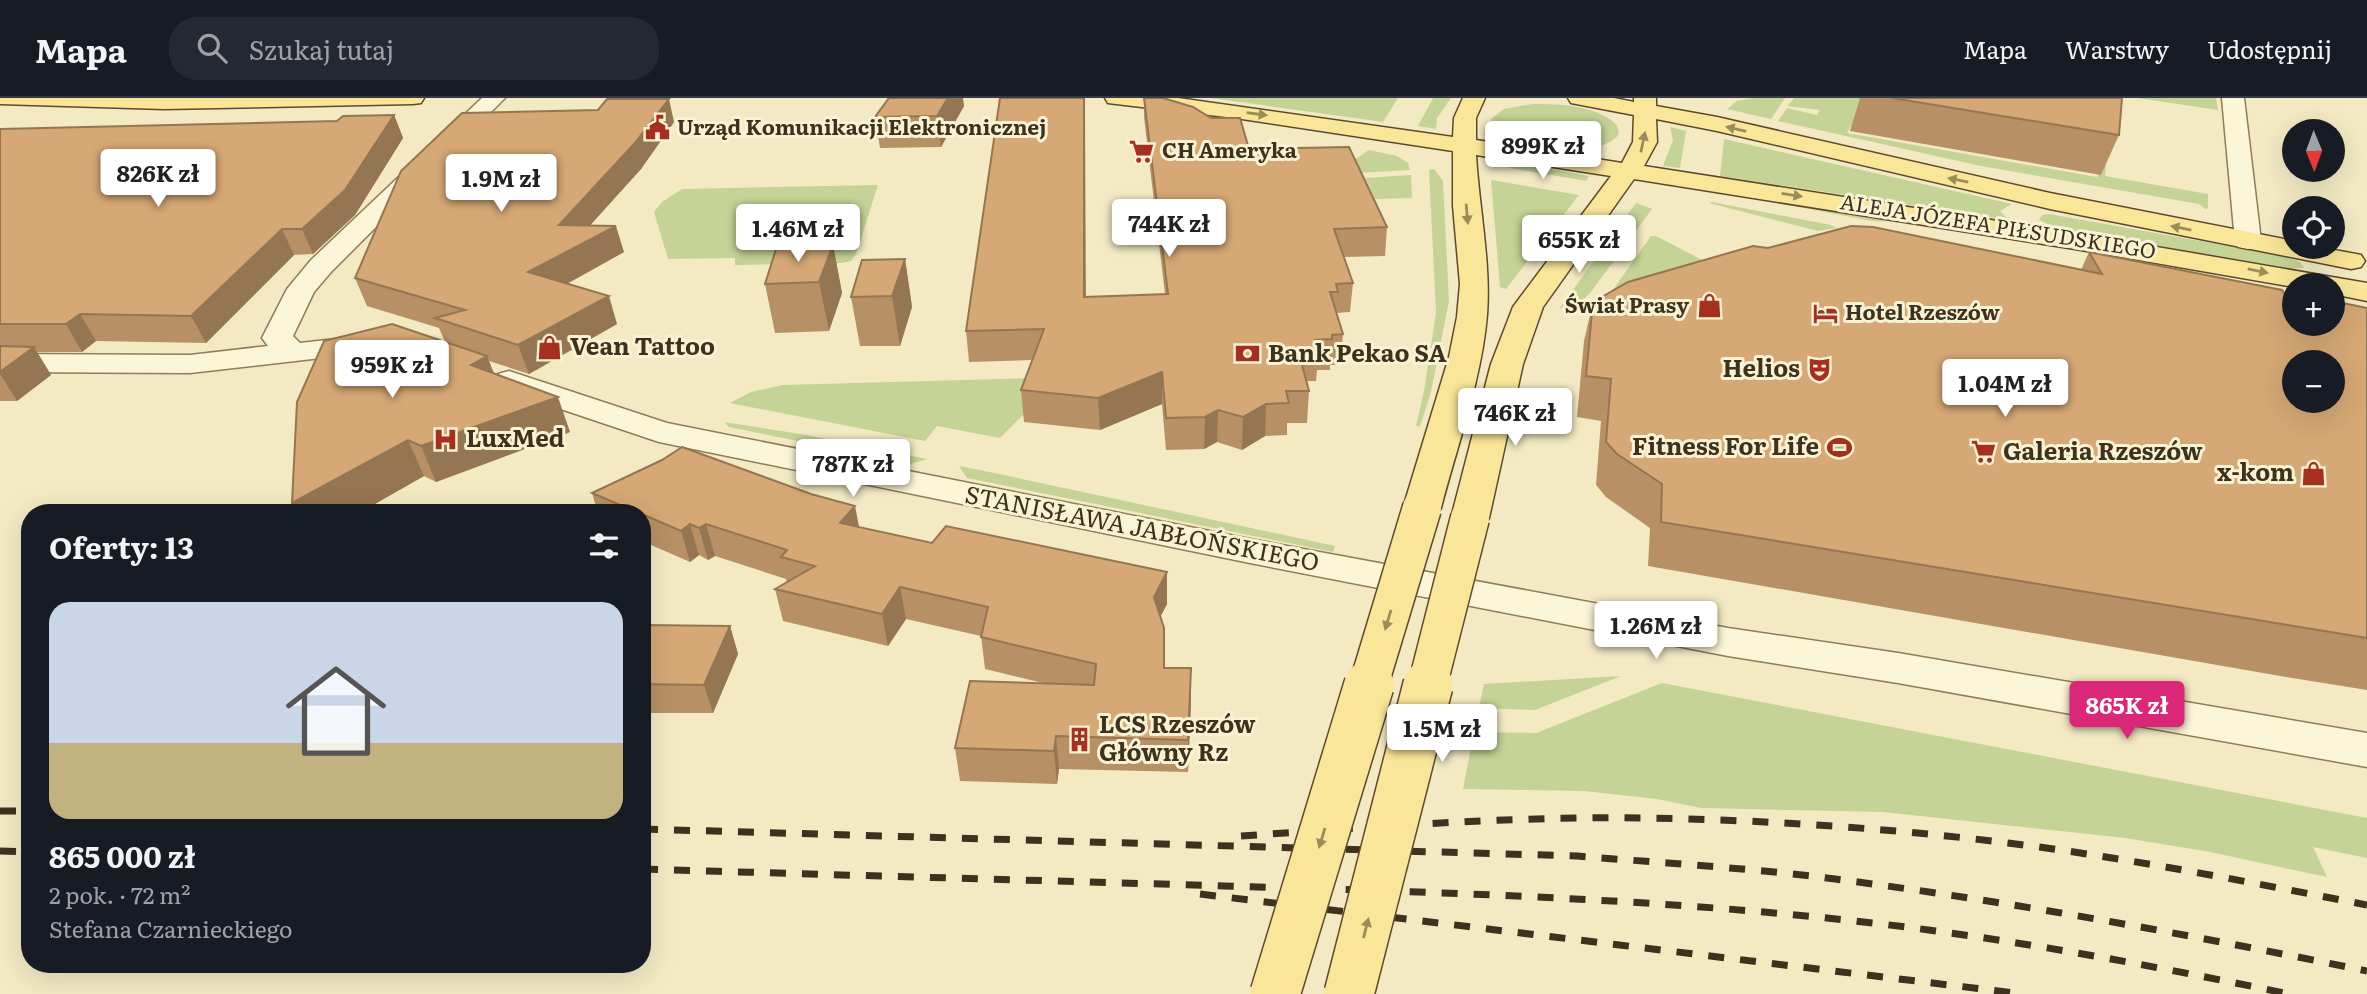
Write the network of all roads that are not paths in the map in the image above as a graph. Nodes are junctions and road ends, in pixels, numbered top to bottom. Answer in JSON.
{"nodes":[{"id":1,"x":413,"y":98,"type":"edge"},
{"id":2,"x":494,"y":98,"type":"edge"},
{"id":3,"x":1116,"y":98,"type":"edge"},
{"id":4,"x":1474,"y":98,"type":"edge"},
{"id":5,"x":1579,"y":98,"type":"edge"},
{"id":6,"x":2233,"y":98,"type":"edge"},
{"id":7,"x":52,"y":100,"type":"joint"},
{"id":8,"x":0,"y":101,"type":"edge"},
{"id":9,"x":1645,"y":104,"type":"edge"},
{"id":10,"x":1465,"y":145,"type":"junction"},
{"id":11,"x":1628,"y":171,"type":"junction"},
{"id":12,"x":2050,"y":201,"type":"junction"},
{"id":13,"x":2037,"y":232,"type":"junction"},
{"id":14,"x":2248,"y":241,"type":"junction"},
{"id":15,"x":2367,"y":265,"type":"edge"},
{"id":16,"x":2306,"y":266,"type":"junction"},
{"id":17,"x":2367,"y":292,"type":"edge"},
{"id":18,"x":407,"y":345,"type":"edge"},
{"id":19,"x":292,"y":352,"type":"junction"},
{"id":20,"x":0,"y":363,"type":"edge"},
{"id":21,"x":483,"y":372,"type":"edge"},
{"id":22,"x":2367,"y":750,"type":"edge"},
{"id":23,"x":1275,"y":994,"type":"edge"},
{"id":24,"x":1349,"y":994,"type":"edge"}],
"edges":[{"from":1,"to":7,"type":"main road"},
{"from":2,"to":19,"type":"street"},
{"from":3,"to":10,"type":"main road","one_way":true},
{"from":4,"to":10,"type":"main road"},
{"from":5,"to":9,"type":"main road","name":"ALEJA JÓZEFA PIŁSUDSKIEGO"},
{"from":6,"to":14,"type":"street"},
{"from":7,"to":8,"type":"street"},
{"from":11,"to":9,"type":"main road","one_way":true},
{"from":12,"to":9,"type":"main road","name":"ALEJA JÓZEFA PIŁSUDSKIEGO","one_way":true},
{"from":10,"to":11,"type":"main road","name":"ALEJA JÓZEFA PIŁSUDSKIEGO"},
{"from":10,"to":23,"type":"main road","one_way":true,"bridge":true},
{"from":11,"to":13,"type":"main road","name":"ALEJA JÓZEFA PIŁSUDSKIEGO","one_way":true},
{"from":24,"to":11,"type":"main road","one_way":true,"bridge":true},
{"from":12,"to":13,"type":"main road"},
{"from":14,"to":12,"type":"main road","name":"ALEJA JÓZEFA PIŁSUDSKIEGO","one_way":true},
{"from":13,"to":16,"type":"main road","name":"ALEJA JÓZEFA PIŁSUDSKIEGO","one_way":true},
{"from":14,"to":16,"type":"main road","name":"ALEJA JÓZEFA PIŁSUDSKIEGO"},
{"from":15,"to":16,"type":"main road","name":"ALEJA JÓZEFA PIŁSUDSKIEGO"},
{"from":16,"to":17,"type":"main road","name":"ALEJA JÓZEFA PIŁSUDSKIEGO"},
{"from":18,"to":19,"type":"street"},
{"from":19,"to":20,"type":"street"},
{"from":21,"to":22,"type":"street","name":"STANISŁAWA JABŁOŃSKIEGO"}]}
